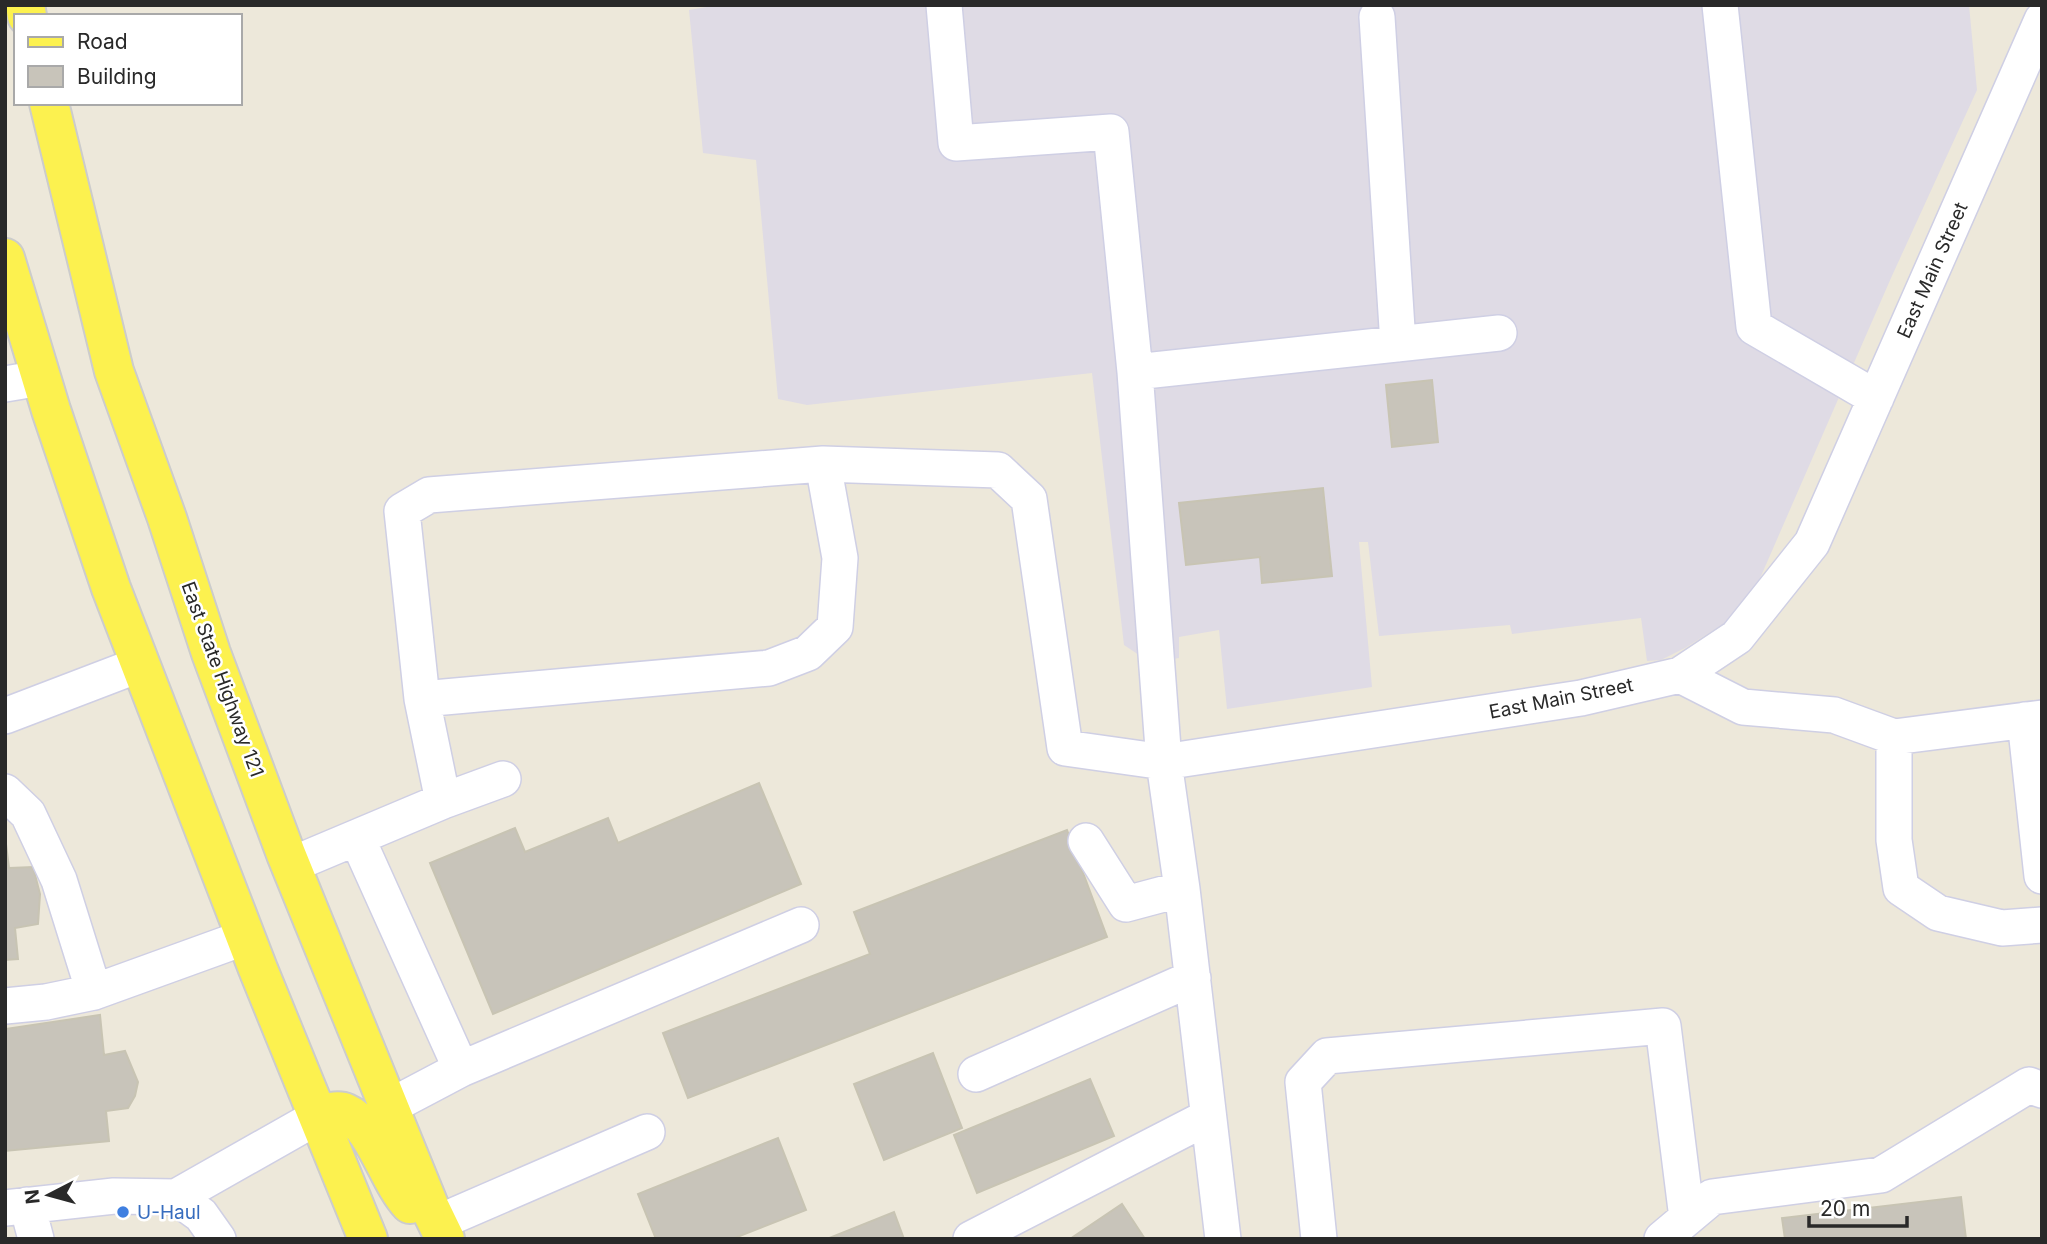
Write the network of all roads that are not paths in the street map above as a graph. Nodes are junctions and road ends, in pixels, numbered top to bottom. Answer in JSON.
{"nodes":[{"id":1,"x":944,"y":5,"type":"edge"},
{"id":2,"x":1720,"y":5,"type":"edge"},
{"id":3,"x":1377,"y":17,"type":"dead end"},
{"id":4,"x":2042,"y":20,"type":"edge"},
{"id":5,"x":49,"y":105,"type":"edge"},
{"id":6,"x":5,"y":258,"type":"edge"},
{"id":7,"x":1499,"y":333,"type":"dead end"},
{"id":8,"x":1398,"y":344,"type":"junction"},
{"id":9,"x":1135,"y":372,"type":"junction"},
{"id":10,"x":23,"y":381,"type":"edge"},
{"id":11,"x":1876,"y":398,"type":"junction"},
{"id":12,"x":823,"y":464,"type":"junction"},
{"id":13,"x":141,"y":664,"type":"junction"},
{"id":14,"x":1680,"y":675,"type":"junction"},
{"id":15,"x":422,"y":699,"type":"junction"},
{"id":16,"x":5,"y":716,"type":"edge"},
{"id":17,"x":2033,"y":719,"type":"edge"},
{"id":18,"x":1894,"y":737,"type":"junction"},
{"id":19,"x":1164,"y":762,"type":"junction"},
{"id":20,"x":503,"y":779,"type":"dead end"},
{"id":21,"x":5,"y":792,"type":"edge"},
{"id":22,"x":443,"y":801,"type":"junction"},
{"id":23,"x":357,"y":838,"type":"junction"},
{"id":24,"x":1086,"y":841,"type":"dead end"},
{"id":25,"x":291,"y":865,"type":"junction"},
{"id":26,"x":2042,"y":876,"type":"edge"},
{"id":27,"x":1182,"y":889,"type":"junction"},
{"id":28,"x":801,"y":925,"type":"dead end"},
{"id":29,"x":2042,"y":925,"type":"edge"},
{"id":30,"x":246,"y":937,"type":"junction"},
{"id":31,"x":1193,"y":978,"type":"junction"},
{"id":32,"x":94,"y":992,"type":"junction"},
{"id":33,"x":5,"y":1006,"type":"edge"},
{"id":34,"x":461,"y":1069,"type":"junction"},
{"id":35,"x":976,"y":1074,"type":"dead end"},
{"id":36,"x":2042,"y":1090,"type":"edge"},
{"id":37,"x":389,"y":1107,"type":"junction"},
{"id":38,"x":319,"y":1116,"type":"junction"},
{"id":39,"x":1208,"y":1117,"type":"junction"},
{"id":40,"x":647,"y":1132,"type":"dead end"},
{"id":41,"x":176,"y":1197,"type":"junction"},
{"id":42,"x":16,"y":1206,"type":"edge"},
{"id":43,"x":1674,"y":1228,"type":"edge"},
{"id":44,"x":441,"y":1231,"type":"edge"},
{"id":45,"x":36,"y":1239,"type":"edge"},
{"id":46,"x":218,"y":1239,"type":"edge"},
{"id":47,"x":368,"y":1239,"type":"edge"},
{"id":48,"x":971,"y":1239,"type":"edge"},
{"id":49,"x":1223,"y":1239,"type":"edge"},
{"id":50,"x":1319,"y":1239,"type":"edge"}],
"edges":[{"from":1,"to":9,"type":"street"},
{"from":2,"to":11,"type":"street"},
{"from":3,"to":8,"type":"street"},
{"from":4,"to":11,"type":"street","name":"East Main Street"},
{"from":5,"to":25,"type":"main road","name":"East State Highway 121"},
{"from":6,"to":10,"type":"main road"},
{"from":7,"to":8,"type":"street"},
{"from":8,"to":9,"type":"street"},
{"from":9,"to":19,"type":"street"},
{"from":10,"to":13,"type":"main road"},
{"from":11,"to":14,"type":"street","name":"East Main Street"},
{"from":12,"to":15,"type":"street"},
{"from":12,"to":15,"type":"street"},
{"from":12,"to":19,"type":"street","name":"East Main Street"},
{"from":13,"to":16,"type":"street"},
{"from":13,"to":30,"type":"main road"},
{"from":14,"to":18,"type":"street"},
{"from":14,"to":19,"type":"street","name":"East Main Street"},
{"from":15,"to":22,"type":"street"},
{"from":17,"to":18,"type":"street"},
{"from":17,"to":26,"type":"street"},
{"from":18,"to":29,"type":"street"},
{"from":19,"to":27,"type":"street"},
{"from":20,"to":22,"type":"street"},
{"from":21,"to":32,"type":"street"},
{"from":22,"to":23,"type":"street"},
{"from":23,"to":25,"type":"street"},
{"from":23,"to":34,"type":"street"},
{"from":24,"to":27,"type":"street"},
{"from":25,"to":37,"type":"main road","name":"East State Highway 121"},
{"from":27,"to":31,"type":"street"},
{"from":28,"to":34,"type":"street"},
{"from":30,"to":32,"type":"street"},
{"from":30,"to":38,"type":"main road"},
{"from":31,"to":35,"type":"street"},
{"from":31,"to":39,"type":"street"},
{"from":32,"to":33,"type":"street"},
{"from":34,"to":37,"type":"street"},
{"from":36,"to":43,"type":"street"},
{"from":37,"to":44,"type":"main road","name":"East State Highway 121"},
{"from":38,"to":41,"type":"street"},
{"from":38,"to":44,"type":"main road"},
{"from":38,"to":47,"type":"main road"},
{"from":39,"to":48,"type":"street"},
{"from":39,"to":49,"type":"street"},
{"from":40,"to":44,"type":"street"},
{"from":41,"to":42,"type":"street"},
{"from":41,"to":46,"type":"street"},
{"from":42,"to":45,"type":"street"},
{"from":43,"to":50,"type":"street"}]}
